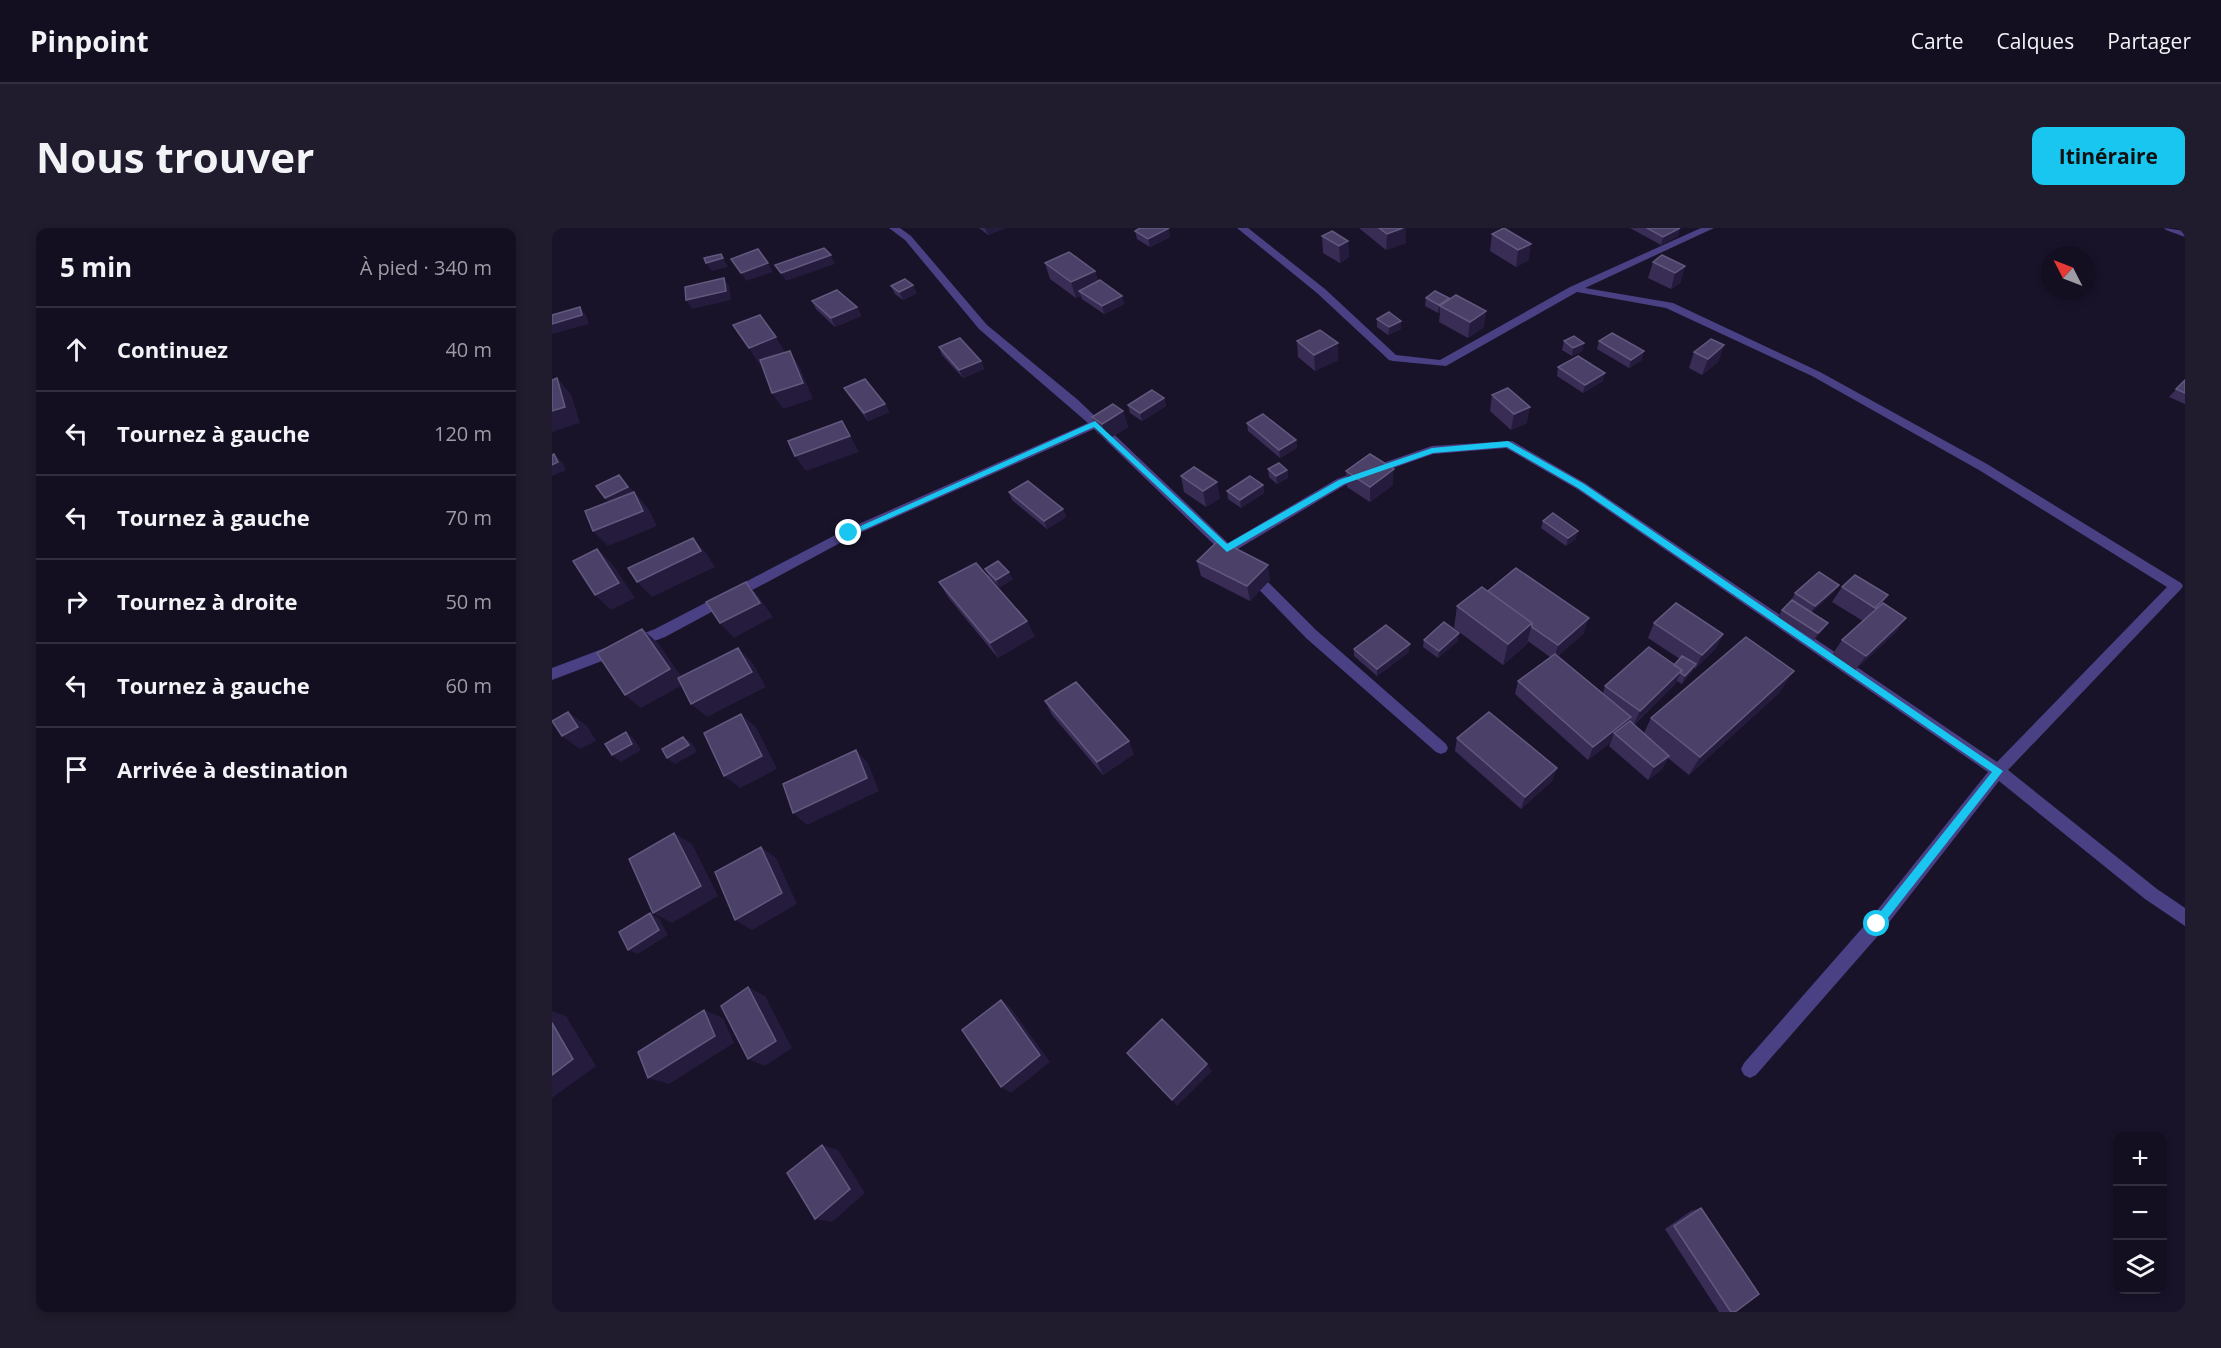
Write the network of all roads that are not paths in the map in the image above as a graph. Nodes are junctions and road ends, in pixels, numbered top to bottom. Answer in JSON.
{"nodes":[{"id":1,"x":894,"y":228,"type":"edge"},
{"id":2,"x":1242,"y":228,"type":"edge"},
{"id":3,"x":1709,"y":228,"type":"edge"},
{"id":4,"x":2169,"y":228,"type":"edge"},
{"id":5,"x":2185,"y":234,"type":"edge"},
{"id":6,"x":1574,"y":289,"type":"junction"},
{"id":7,"x":1095,"y":424,"type":"junction"},
{"id":8,"x":1227,"y":549,"type":"junction"},
{"id":9,"x":2182,"y":585,"type":"edge"},
{"id":10,"x":552,"y":674,"type":"edge"},
{"id":11,"x":1441,"y":748,"type":"dead end"},
{"id":12,"x":1998,"y":771,"type":"junction"},
{"id":13,"x":2185,"y":918,"type":"edge"},
{"id":14,"x":1750,"y":1069,"type":"dead end"}],
"edges":[{"from":1,"to":7,"type":"street"},
{"from":2,"to":6,"type":"street"},
{"from":3,"to":6,"type":"street"},
{"from":4,"to":5,"type":"street"},
{"from":6,"to":9,"type":"street"},
{"from":7,"to":8,"type":"street"},
{"from":7,"to":10,"type":"street"},
{"from":8,"to":11,"type":"street"},
{"from":8,"to":12,"type":"street"},
{"from":9,"to":12,"type":"street"},
{"from":12,"to":13,"type":"street"},
{"from":12,"to":14,"type":"street"}]}
